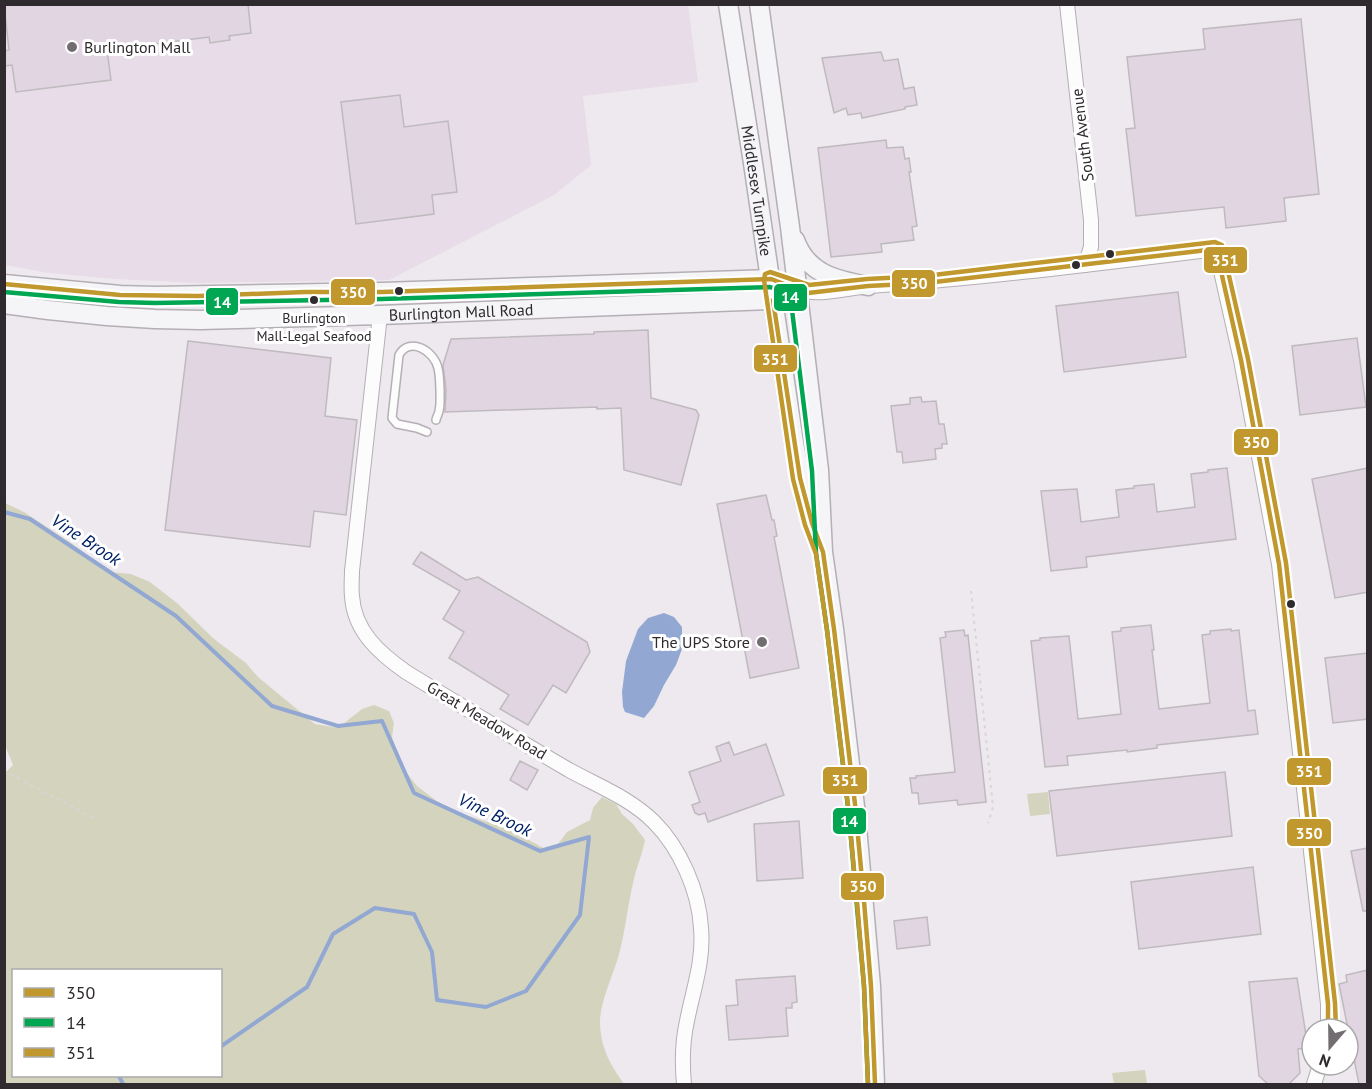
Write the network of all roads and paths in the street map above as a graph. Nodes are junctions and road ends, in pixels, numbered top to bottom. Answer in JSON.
{"nodes":[{"id":1,"x":728,"y":4,"type":"edge"},
{"id":2,"x":759,"y":4,"type":"edge"},
{"id":3,"x":1067,"y":4,"type":"edge"},
{"id":4,"x":790,"y":227,"type":"junction"},
{"id":5,"x":1085,"y":265,"type":"junction"},
{"id":6,"x":771,"y":279,"type":"junction"},
{"id":7,"x":4,"y":284,"type":"edge"},
{"id":8,"x":868,"y":286,"type":"junction"},
{"id":9,"x":797,"y":289,"type":"junction"},
{"id":10,"x":382,"y":292,"type":"junction"},
{"id":11,"x":774,"y":300,"type":"junction"},
{"id":12,"x":4,"y":304,"type":"edge"},
{"id":13,"x":380,"y":315,"type":"junction"},
{"id":14,"x":436,"y":420,"type":"dead end"},
{"id":15,"x":427,"y":432,"type":"dead end"},
{"id":16,"x":822,"y":552,"type":"junction"},
{"id":17,"x":971,"y":591,"type":"dead end"},
{"id":18,"x":4,"y":771,"type":"edge"},
{"id":19,"x":94,"y":819,"type":"dead end"},
{"id":20,"x":987,"y":823,"type":"dead end"},
{"id":21,"x":1328,"y":1017,"type":"edge"},
{"id":22,"x":684,"y":1084,"type":"edge"},
{"id":23,"x":875,"y":1084,"type":"edge"}],
"edges":[{"from":1,"to":6,"type":"main road","name":"Middlesex Turnpike"},
{"from":2,"to":4,"type":"main road","name":"Middlesex Turnpike"},
{"from":3,"to":5,"type":"street","name":"South Avenue"},
{"from":4,"to":8,"type":"main road"},
{"from":4,"to":9,"type":"main road","name":"Middlesex Turnpike"},
{"from":5,"to":8,"type":"street"},
{"from":5,"to":21,"type":"street"},
{"from":6,"to":9,"type":"main road"},
{"from":6,"to":10,"type":"main road","name":"Burlington Mall Road"},
{"from":6,"to":11,"type":"main road","name":"Middlesex Turnpike"},
{"from":7,"to":10,"type":"main road","name":"Burlington Mall Road"},
{"from":8,"to":9,"type":"street"},
{"from":9,"to":11,"type":"main road"},
{"from":9,"to":16,"type":"main road","name":"Middlesex Turnpike"},
{"from":10,"to":13,"type":"main road"},
{"from":11,"to":13,"type":"main road","name":"Burlington Mall Road"},
{"from":11,"to":16,"type":"main road","name":"Middlesex Turnpike"},
{"from":12,"to":13,"type":"main road","name":"Burlington Mall Road"},
{"from":13,"to":22,"type":"street","name":"Great Meadow Road"},
{"from":14,"to":15,"type":"lane"},
{"from":16,"to":23,"type":"main road","name":"Middlesex Turnpike"},
{"from":17,"to":20,"type":"path"},
{"from":18,"to":19,"type":"path"}]}
